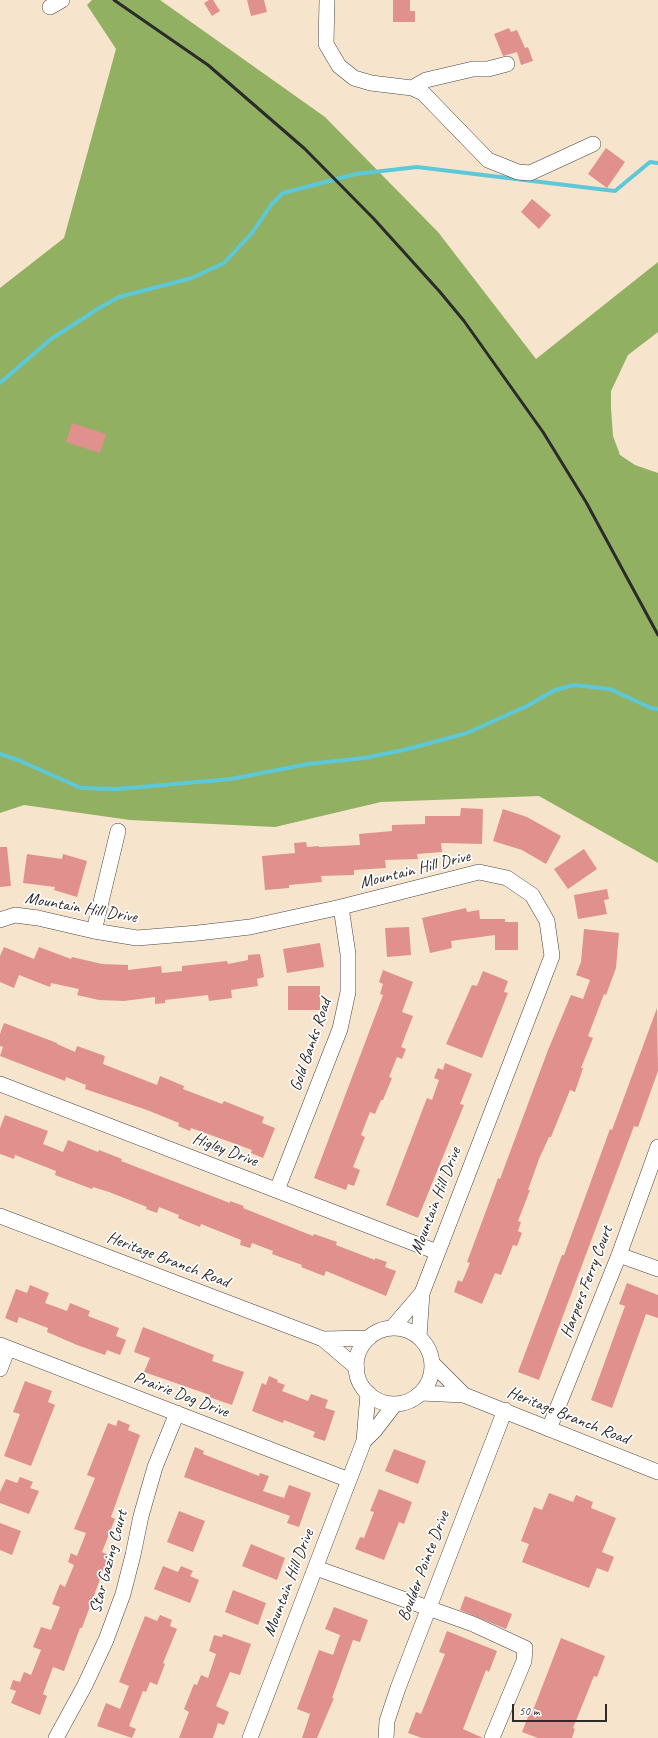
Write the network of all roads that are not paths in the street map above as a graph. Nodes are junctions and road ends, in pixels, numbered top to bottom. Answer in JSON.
{"nodes":[{"id":1,"x":327,"y":0,"type":"edge"},
{"id":2,"x":507,"y":64,"type":"dead end"},
{"id":3,"x":412,"y":88,"type":"junction"},
{"id":4,"x":593,"y":144,"type":"dead end"},
{"id":5,"x":118,"y":831,"type":"dead end"},
{"id":6,"x":341,"y":908,"type":"junction"},
{"id":7,"x":0,"y":920,"type":"edge"},
{"id":8,"x":94,"y":931,"type":"junction"},
{"id":9,"x":0,"y":1084,"type":"edge"},
{"id":10,"x":658,"y":1147,"type":"edge"},
{"id":11,"x":277,"y":1190,"type":"junction"},
{"id":12,"x":0,"y":1216,"type":"edge"},
{"id":13,"x":437,"y":1252,"type":"junction"},
{"id":14,"x":618,"y":1255,"type":"junction"},
{"id":15,"x":658,"y":1269,"type":"edge"},
{"id":16,"x":422,"y":1293,"type":"junction"},
{"id":17,"x":392,"y":1328,"type":"junction"},
{"id":18,"x":419,"y":1337,"type":"junction"},
{"id":19,"x":369,"y":1338,"type":"junction"},
{"id":20,"x":323,"y":1339,"type":"junction"},
{"id":21,"x":4,"y":1346,"type":"edge"},
{"id":22,"x":432,"y":1363,"type":"junction"},
{"id":23,"x":357,"y":1368,"type":"junction"},
{"id":24,"x":0,"y":1369,"type":"edge"},
{"id":25,"x":368,"y":1393,"type":"junction"},
{"id":26,"x":421,"y":1393,"type":"junction"},
{"id":27,"x":464,"y":1395,"type":"junction"},
{"id":28,"x":395,"y":1404,"type":"junction"},
{"id":29,"x":505,"y":1410,"type":"junction"},
{"id":30,"x":177,"y":1413,"type":"junction"},
{"id":31,"x":549,"y":1429,"type":"junction"},
{"id":32,"x":364,"y":1441,"type":"junction"},
{"id":33,"x":658,"y":1472,"type":"edge"},
{"id":34,"x":349,"y":1480,"type":"junction"},
{"id":35,"x":316,"y":1568,"type":"junction"},
{"id":36,"x":427,"y":1609,"type":"junction"},
{"id":37,"x":56,"y":1738,"type":"edge"},
{"id":38,"x":250,"y":1738,"type":"edge"},
{"id":39,"x":386,"y":1738,"type":"edge"},
{"id":40,"x":492,"y":1738,"type":"edge"}],
"edges":[{"from":1,"to":3,"type":"street"},
{"from":2,"to":3,"type":"street"},
{"from":3,"to":4,"type":"street"},
{"from":5,"to":8,"type":"street"},
{"from":6,"to":8,"type":"street","name":"Mountain Hill Drive"},
{"from":6,"to":11,"type":"street","name":"Gold Banks Road"},
{"from":6,"to":13,"type":"street","name":"Mountain Hill Drive"},
{"from":7,"to":8,"type":"street","name":"Mountain Hill Drive"},
{"from":9,"to":11,"type":"street","name":"Higley Drive"},
{"from":10,"to":14,"type":"street","name":"Harpers Ferry Court"},
{"from":11,"to":13,"type":"street","name":"Higley Drive"},
{"from":12,"to":20,"type":"street","name":"Heritage Branch Road"},
{"from":13,"to":16,"type":"street","name":"Mountain Hill Drive"},
{"from":14,"to":15,"type":"street"},
{"from":14,"to":31,"type":"street","name":"Harpers Ferry Court"},
{"from":16,"to":17,"type":"street","name":"Mountain Hill Drive"},
{"from":16,"to":18,"type":"street","name":"Mountain Hill Drive"},
{"from":17,"to":18,"type":"street"},
{"from":17,"to":19,"type":"street"},
{"from":18,"to":22,"type":"street"},
{"from":19,"to":20,"type":"street","name":"Heritage Branch Road"},
{"from":19,"to":23,"type":"street"},
{"from":20,"to":23,"type":"street","name":"Heritage Branch Road"},
{"from":21,"to":24,"type":"street"},
{"from":21,"to":30,"type":"street","name":"Prairie Dog Drive"},
{"from":22,"to":26,"type":"street"},
{"from":22,"to":27,"type":"street","name":"Heritage Branch Road"},
{"from":23,"to":25,"type":"street"},
{"from":25,"to":28,"type":"street"},
{"from":25,"to":32,"type":"street","name":"Mountain Hill Drive"},
{"from":26,"to":27,"type":"street","name":"Heritage Branch Road"},
{"from":26,"to":28,"type":"street"},
{"from":27,"to":29,"type":"street","name":"Heritage Branch Road"},
{"from":28,"to":32,"type":"street","name":"Mountain Hill Drive"},
{"from":29,"to":31,"type":"street","name":"Heritage Branch Road"},
{"from":29,"to":36,"type":"street","name":"Boulder Pointe Drive"},
{"from":30,"to":34,"type":"street","name":"Prairie Dog Drive"},
{"from":30,"to":37,"type":"street","name":"Star Gazing Court"},
{"from":31,"to":33,"type":"street","name":"Heritage Branch Road"},
{"from":32,"to":34,"type":"street","name":"Mountain Hill Drive"},
{"from":34,"to":35,"type":"street","name":"Mountain Hill Drive"},
{"from":35,"to":36,"type":"street"},
{"from":35,"to":38,"type":"street","name":"Mountain Hill Drive"},
{"from":36,"to":39,"type":"street","name":"Boulder Pointe Drive"},
{"from":36,"to":40,"type":"street"}]}
